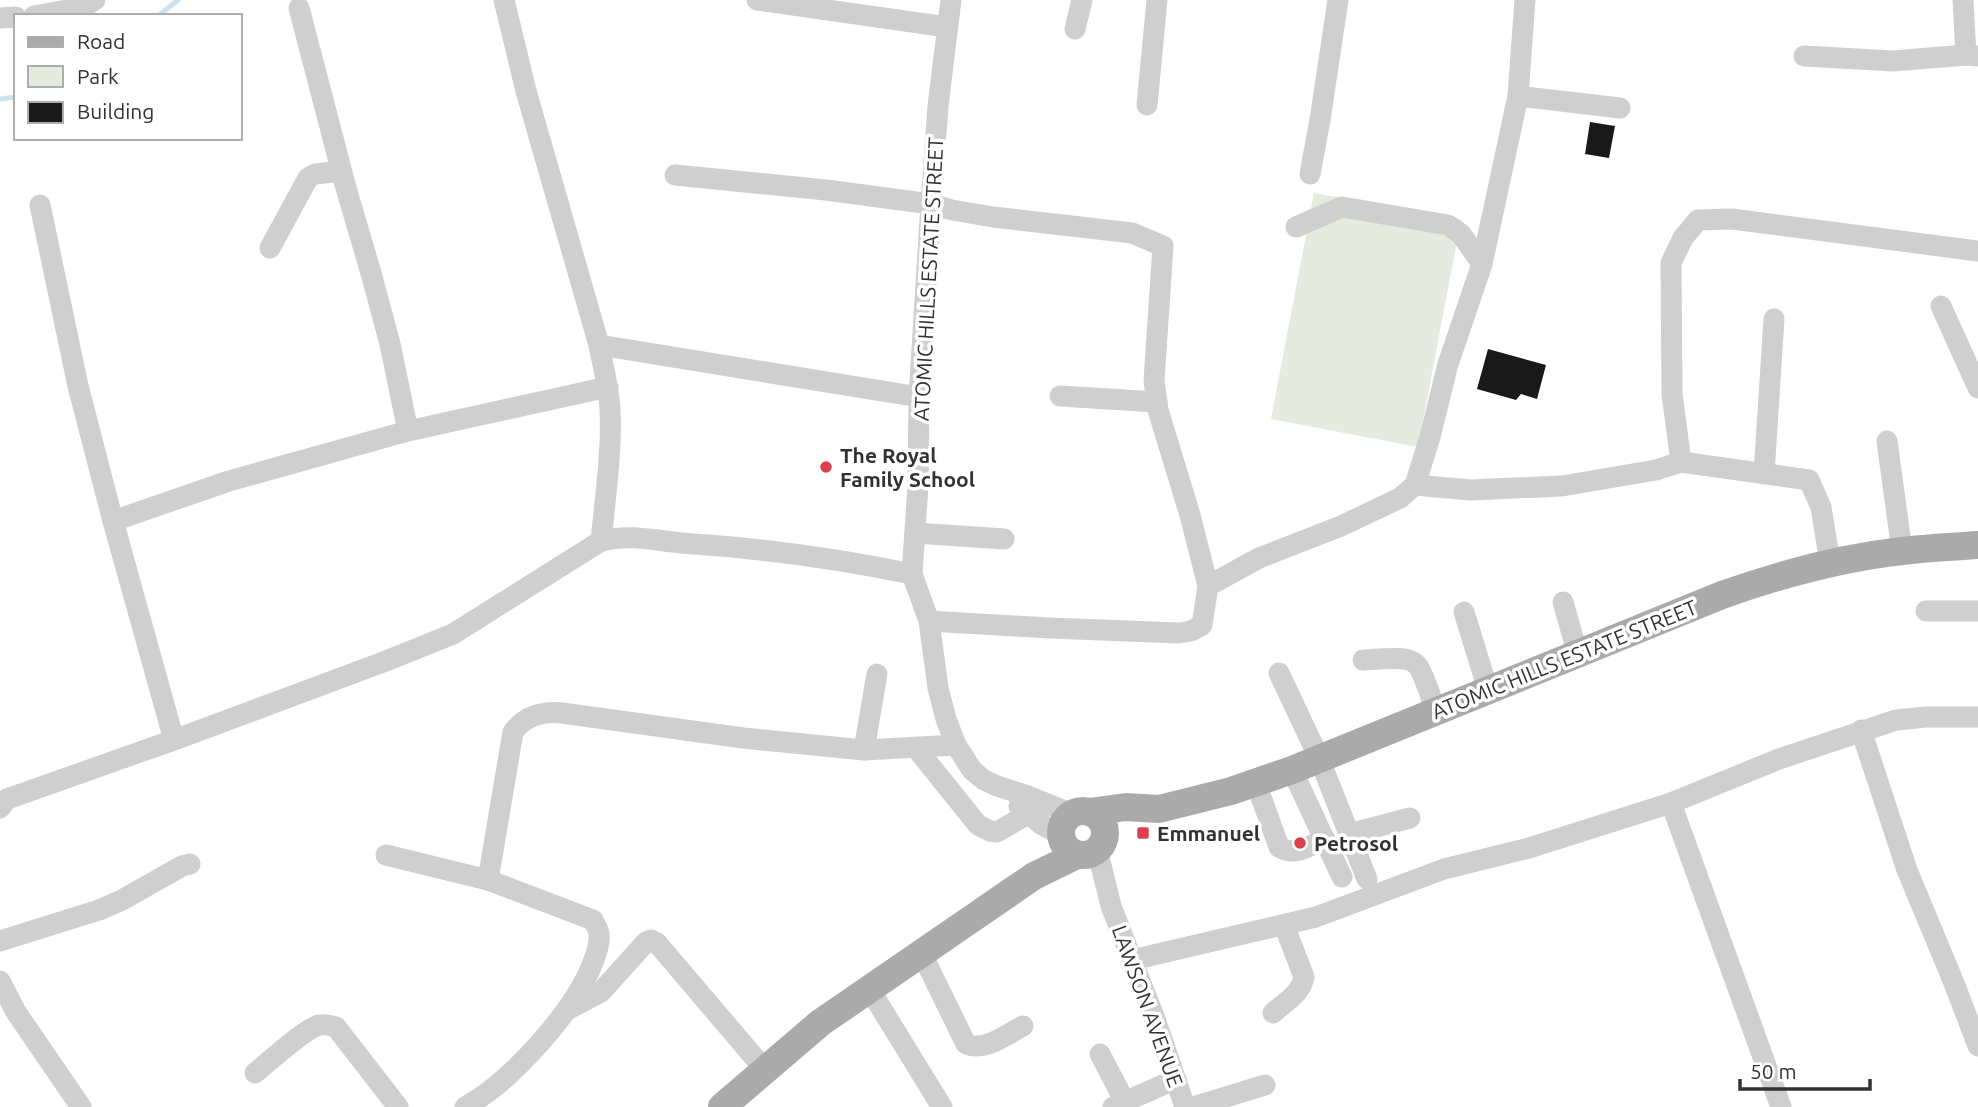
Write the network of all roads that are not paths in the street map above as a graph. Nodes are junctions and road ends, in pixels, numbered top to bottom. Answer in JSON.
{"nodes":[{"id":1,"x":95,"y":0,"type":"edge"},
{"id":2,"x":504,"y":0,"type":"edge"},
{"id":3,"x":757,"y":0,"type":"edge"},
{"id":4,"x":951,"y":0,"type":"edge"},
{"id":5,"x":1082,"y":0,"type":"edge"},
{"id":6,"x":1157,"y":0,"type":"edge"},
{"id":7,"x":1338,"y":0,"type":"edge"},
{"id":8,"x":1525,"y":0,"type":"edge"},
{"id":9,"x":1963,"y":0,"type":"edge"},
{"id":10,"x":299,"y":8,"type":"dead end"},
{"id":11,"x":45,"y":14,"type":"edge"},
{"id":12,"x":947,"y":27,"type":"junction"},
{"id":13,"x":1075,"y":29,"type":"dead end"},
{"id":14,"x":1972,"y":55,"type":"edge"},
{"id":15,"x":1804,"y":56,"type":"dead end"},
{"id":16,"x":1518,"y":96,"type":"junction"},
{"id":17,"x":1147,"y":105,"type":"dead end"},
{"id":18,"x":1620,"y":108,"type":"dead end"},
{"id":19,"x":341,"y":171,"type":"junction"},
{"id":20,"x":675,"y":174,"type":"dead end"},
{"id":21,"x":1310,"y":174,"type":"dead end"},
{"id":22,"x":931,"y":204,"type":"junction"},
{"id":23,"x":40,"y":205,"type":"dead end"},
{"id":24,"x":1296,"y":228,"type":"dead end"},
{"id":25,"x":270,"y":248,"type":"dead end"},
{"id":26,"x":1978,"y":251,"type":"edge"},
{"id":27,"x":1482,"y":264,"type":"junction"},
{"id":28,"x":1941,"y":306,"type":"dead end"},
{"id":29,"x":1774,"y":319,"type":"dead end"},
{"id":30,"x":599,"y":345,"type":"junction"},
{"id":31,"x":608,"y":387,"type":"junction"},
{"id":32,"x":1978,"y":388,"type":"edge"},
{"id":33,"x":1060,"y":396,"type":"dead end"},
{"id":34,"x":919,"y":397,"type":"junction"},
{"id":35,"x":1157,"y":402,"type":"junction"},
{"id":36,"x":408,"y":431,"type":"junction"},
{"id":37,"x":1887,"y":441,"type":"dead end"},
{"id":38,"x":1681,"y":462,"type":"junction"},
{"id":39,"x":1764,"y":474,"type":"junction"},
{"id":40,"x":1415,"y":485,"type":"junction"},
{"id":41,"x":113,"y":521,"type":"junction"},
{"id":42,"x":915,"y":533,"type":"junction"},
{"id":43,"x":1004,"y":539,"type":"dead end"},
{"id":44,"x":601,"y":541,"type":"junction"},
{"id":45,"x":1978,"y":545,"type":"edge"},
{"id":46,"x":1902,"y":551,"type":"junction"},
{"id":47,"x":1830,"y":563,"type":"junction"},
{"id":48,"x":912,"y":575,"type":"junction"},
{"id":49,"x":1208,"y":586,"type":"junction"},
{"id":50,"x":1563,"y":603,"type":"dead end"},
{"id":51,"x":1926,"y":611,"type":"dead end"},
{"id":52,"x":1978,"y":611,"type":"edge"},
{"id":53,"x":1464,"y":612,"type":"dead end"},
{"id":54,"x":929,"y":621,"type":"junction"},
{"id":55,"x":1578,"y":655,"type":"junction"},
{"id":56,"x":1363,"y":660,"type":"dead end"},
{"id":57,"x":1279,"y":673,"type":"dead end"},
{"id":58,"x":877,"y":674,"type":"dead end"},
{"id":59,"x":1488,"y":690,"type":"junction"},
{"id":60,"x":1436,"y":712,"type":"junction"},
{"id":61,"x":1978,"y":717,"type":"edge"},
{"id":62,"x":1861,"y":730,"type":"junction"},
{"id":63,"x":174,"y":740,"type":"junction"},
{"id":64,"x":956,"y":745,"type":"junction"},
{"id":65,"x":916,"y":748,"type":"junction"},
{"id":66,"x":864,"y":750,"type":"junction"},
{"id":67,"x":1319,"y":758,"type":"junction"},
{"id":68,"x":1293,"y":769,"type":"junction"},
{"id":69,"x":972,"y":770,"type":"junction"},
{"id":70,"x":1256,"y":783,"type":"junction"},
{"id":71,"x":996,"y":786,"type":"junction"},
{"id":72,"x":953,"y":794,"type":"junction"},
{"id":73,"x":2,"y":801,"type":"edge"},
{"id":74,"x":1671,"y":803,"type":"junction"},
{"id":75,"x":1028,"y":814,"type":"junction"},
{"id":76,"x":1410,"y":818,"type":"dead end"},
{"id":77,"x":1349,"y":834,"type":"junction"},
{"id":78,"x":1080,"y":838,"type":"junction"},
{"id":79,"x":1325,"y":839,"type":"junction"},
{"id":80,"x":386,"y":855,"type":"dead end"},
{"id":81,"x":190,"y":864,"type":"dead end"},
{"id":82,"x":1342,"y":877,"type":"dead end"},
{"id":83,"x":1367,"y":879,"type":"dead end"},
{"id":84,"x":488,"y":880,"type":"junction"},
{"id":85,"x":1284,"y":925,"type":"junction"},
{"id":86,"x":0,"y":941,"type":"edge"},
{"id":87,"x":922,"y":954,"type":"junction"},
{"id":88,"x":1132,"y":960,"type":"junction"},
{"id":89,"x":0,"y":981,"type":"edge"},
{"id":90,"x":870,"y":990,"type":"junction"},
{"id":91,"x":567,"y":1010,"type":"junction"},
{"id":92,"x":1273,"y":1013,"type":"dead end"},
{"id":93,"x":1023,"y":1026,"type":"dead end"},
{"id":94,"x":1978,"y":1046,"type":"edge"},
{"id":95,"x":1100,"y":1054,"type":"dead end"},
{"id":96,"x":765,"y":1070,"type":"junction"},
{"id":97,"x":255,"y":1073,"type":"dead end"},
{"id":98,"x":1177,"y":1079,"type":"junction"},
{"id":99,"x":1265,"y":1085,"type":"dead end"},
{"id":100,"x":1119,"y":1104,"type":"edge"},
{"id":101,"x":81,"y":1107,"type":"edge"},
{"id":102,"x":398,"y":1107,"type":"edge"},
{"id":103,"x":465,"y":1107,"type":"edge"},
{"id":104,"x":722,"y":1107,"type":"edge"},
{"id":105,"x":942,"y":1107,"type":"edge"},
{"id":106,"x":1185,"y":1107,"type":"edge"},
{"id":107,"x":1193,"y":1107,"type":"edge"},
{"id":108,"x":1781,"y":1107,"type":"edge"}],
"edges":[{"from":1,"to":11,"type":"street"},
{"from":2,"to":30,"type":"street"},
{"from":3,"to":12,"type":"street"},
{"from":4,"to":12,"type":"street","name":"ATOMIC HILLS ESTATE STREET"},
{"from":5,"to":13,"type":"street"},
{"from":6,"to":17,"type":"street"},
{"from":7,"to":21,"type":"street"},
{"from":8,"to":16,"type":"street"},
{"from":9,"to":14,"type":"street"},
{"from":10,"to":19,"type":"street"},
{"from":12,"to":22,"type":"street","name":"ATOMIC HILLS ESTATE STREET"},
{"from":14,"to":15,"type":"street"},
{"from":16,"to":18,"type":"street"},
{"from":16,"to":27,"type":"street"},
{"from":19,"to":25,"type":"street"},
{"from":19,"to":36,"type":"street"},
{"from":20,"to":22,"type":"street"},
{"from":22,"to":34,"type":"street","name":"ATOMIC HILLS ESTATE STREET"},
{"from":22,"to":35,"type":"street"},
{"from":23,"to":41,"type":"street"},
{"from":24,"to":27,"type":"street"},
{"from":26,"to":38,"type":"street"},
{"from":27,"to":40,"type":"street"},
{"from":28,"to":32,"type":"street"},
{"from":29,"to":39,"type":"street"},
{"from":30,"to":31,"type":"street"},
{"from":30,"to":34,"type":"street"},
{"from":31,"to":36,"type":"street"},
{"from":31,"to":44,"type":"street"},
{"from":33,"to":35,"type":"street"},
{"from":34,"to":42,"type":"street","name":"ATOMIC HILLS ESTATE STREET"},
{"from":35,"to":49,"type":"street"},
{"from":36,"to":41,"type":"street"},
{"from":37,"to":46,"type":"street"},
{"from":38,"to":39,"type":"street"},
{"from":38,"to":40,"type":"street"},
{"from":39,"to":47,"type":"street"},
{"from":40,"to":49,"type":"street"},
{"from":41,"to":63,"type":"street"},
{"from":42,"to":43,"type":"street"},
{"from":42,"to":48,"type":"street","name":"ATOMIC HILLS ESTATE STREET"},
{"from":44,"to":48,"type":"street"},
{"from":44,"to":63,"type":"street"},
{"from":45,"to":46,"type":"main road","name":"ATOMIC HILLS ESTATE STREET"},
{"from":46,"to":47,"type":"main road","name":"ATOMIC HILLS ESTATE STREET"},
{"from":47,"to":55,"type":"main road","name":"ATOMIC HILLS ESTATE STREET"},
{"from":48,"to":54,"type":"street","name":"ATOMIC HILLS ESTATE STREET"},
{"from":49,"to":54,"type":"street"},
{"from":50,"to":55,"type":"street"},
{"from":51,"to":52,"type":"street"},
{"from":53,"to":59,"type":"street"},
{"from":54,"to":64,"type":"street","name":"ATOMIC HILLS ESTATE STREET"},
{"from":55,"to":59,"type":"main road","name":"ATOMIC HILLS ESTATE STREET"},
{"from":56,"to":60,"type":"street"},
{"from":57,"to":67,"type":"street"},
{"from":58,"to":66,"type":"street"},
{"from":59,"to":60,"type":"main road","name":"ATOMIC HILLS ESTATE STREET"},
{"from":60,"to":67,"type":"main road","name":"ATOMIC HILLS ESTATE STREET"},
{"from":61,"to":62,"type":"street"},
{"from":62,"to":74,"type":"street"},
{"from":62,"to":94,"type":"street"},
{"from":63,"to":73,"type":"street"},
{"from":64,"to":65,"type":"street"},
{"from":64,"to":69,"type":"street","name":"ATOMIC HILLS ESTATE STREET"},
{"from":65,"to":66,"type":"street"},
{"from":65,"to":72,"type":"street"},
{"from":66,"to":84,"type":"street"},
{"from":67,"to":68,"type":"main road","name":"ATOMIC HILLS ESTATE STREET"},
{"from":67,"to":77,"type":"street"},
{"from":68,"to":70,"type":"main road","name":"ATOMIC HILLS ESTATE STREET"},
{"from":68,"to":79,"type":"street"},
{"from":69,"to":71,"type":"street","name":"ATOMIC HILLS ESTATE STREET"},
{"from":69,"to":72,"type":"street"},
{"from":70,"to":78,"type":"main road","name":"ATOMIC HILLS ESTATE STREET"},
{"from":70,"to":79,"type":"street"},
{"from":71,"to":75,"type":"street","name":"ATOMIC HILLS ESTATE STREET"},
{"from":71,"to":78,"type":"street","name":"ATOMIC HILLS ESTATE STREET"},
{"from":72,"to":75,"type":"street"},
{"from":74,"to":85,"type":"street"},
{"from":74,"to":108,"type":"street"},
{"from":75,"to":78,"type":"street","name":"ATOMIC HILLS ESTATE STREET"},
{"from":76,"to":77,"type":"street"},
{"from":77,"to":83,"type":"street"},
{"from":78,"to":87,"type":"main road"},
{"from":78,"to":88,"type":"street","name":"LAWSON AVENUE"},
{"from":79,"to":82,"type":"street"},
{"from":80,"to":84,"type":"street"},
{"from":81,"to":86,"type":"street"},
{"from":84,"to":91,"type":"street"},
{"from":85,"to":88,"type":"street"},
{"from":85,"to":92,"type":"street"},
{"from":87,"to":90,"type":"main road"},
{"from":87,"to":93,"type":"street"},
{"from":88,"to":98,"type":"street","name":"LAWSON AVENUE"},
{"from":89,"to":101,"type":"street"},
{"from":90,"to":96,"type":"main road"},
{"from":90,"to":105,"type":"street"},
{"from":91,"to":96,"type":"street"},
{"from":91,"to":103,"type":"street"},
{"from":95,"to":100,"type":"street"},
{"from":96,"to":104,"type":"main road"},
{"from":97,"to":102,"type":"street"},
{"from":98,"to":100,"type":"street"},
{"from":98,"to":106,"type":"street","name":"LAWSON AVENUE"},
{"from":99,"to":107,"type":"street"}]}
